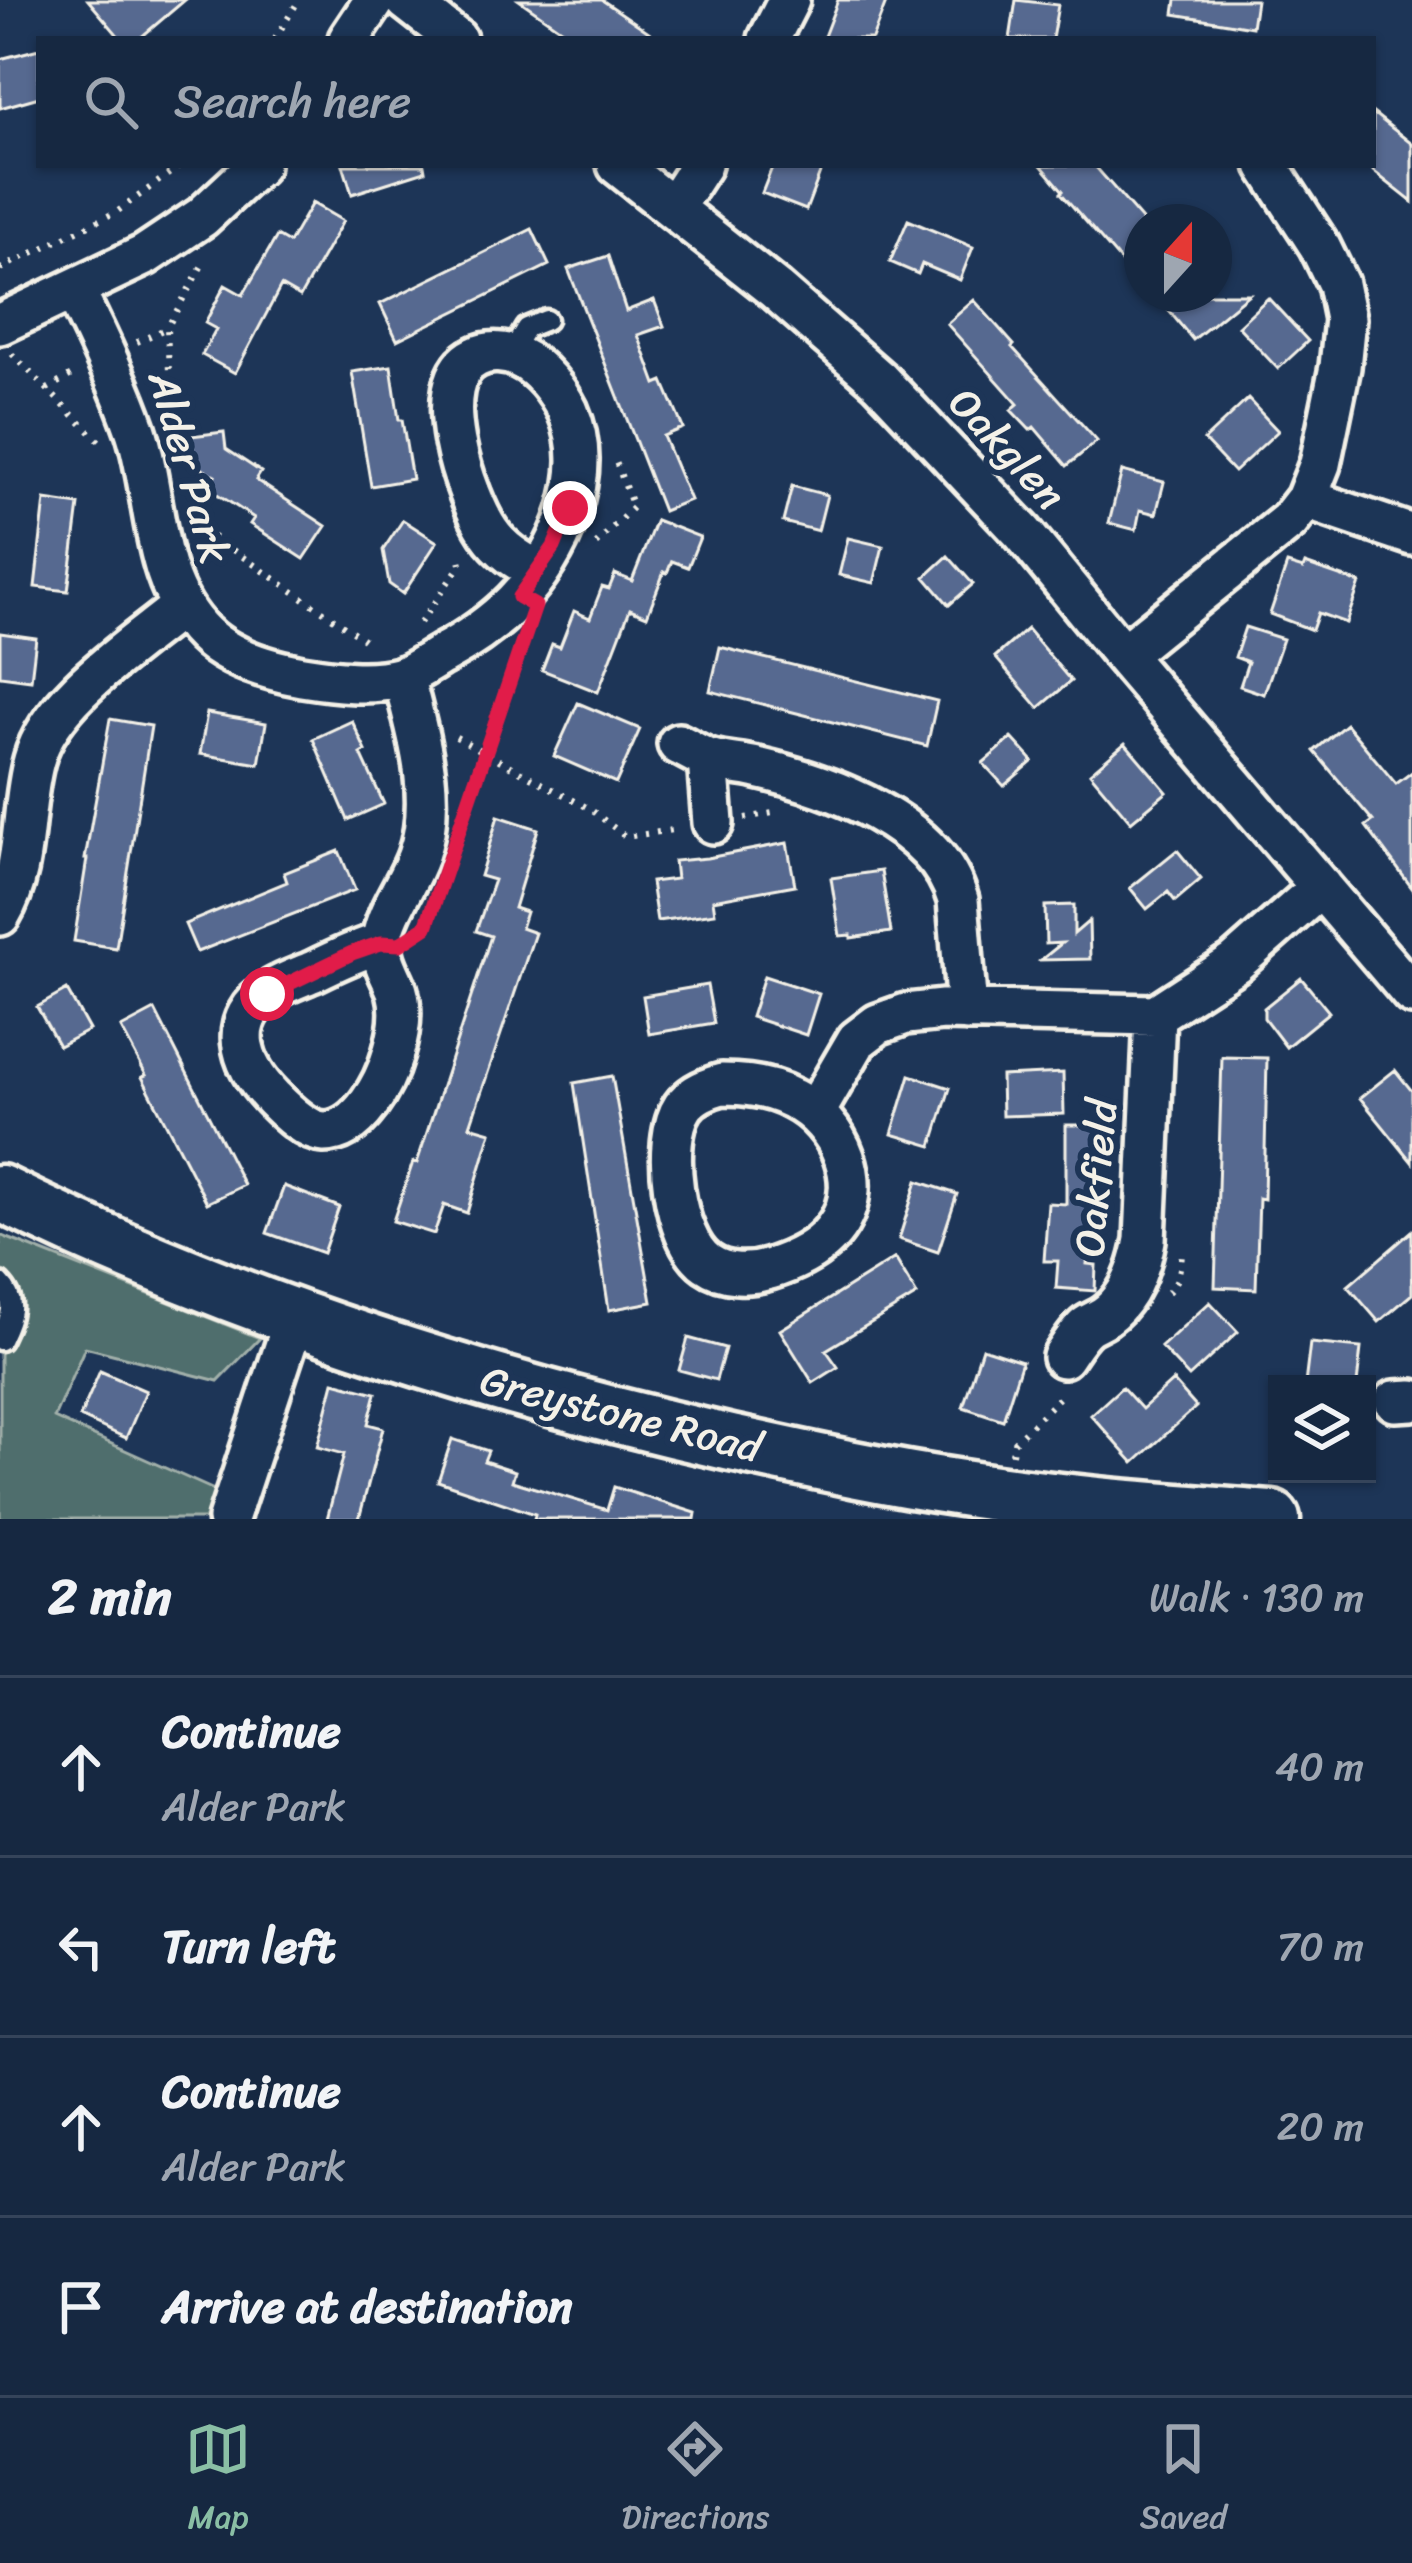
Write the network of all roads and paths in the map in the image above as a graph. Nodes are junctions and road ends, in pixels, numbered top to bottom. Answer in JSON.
{"nodes":[{"id":1,"x":299,"y":0,"type":"edge"},
{"id":2,"x":375,"y":0,"type":"edge"},
{"id":3,"x":406,"y":0,"type":"edge"},
{"id":4,"x":789,"y":0,"type":"edge"},
{"id":5,"x":277,"y":36,"type":"edge"},
{"id":6,"x":351,"y":36,"type":"edge"},
{"id":7,"x":452,"y":36,"type":"edge"},
{"id":8,"x":771,"y":36,"type":"edge"},
{"id":9,"x":177,"y":168,"type":"edge"},
{"id":10,"x":255,"y":168,"type":"edge"},
{"id":11,"x":622,"y":168,"type":"edge"},
{"id":12,"x":699,"y":168,"type":"edge"},
{"id":13,"x":1269,"y":168,"type":"edge"},
{"id":14,"x":229,"y":194,"type":"junction"},
{"id":15,"x":673,"y":208,"type":"junction"},
{"id":16,"x":0,"y":269,"type":"edge"},
{"id":17,"x":74,"y":290,"type":"junction"},
{"id":18,"x":546,"y":320,"type":"dead end"},
{"id":19,"x":0,"y":324,"type":"edge"},
{"id":20,"x":0,"y":342,"type":"edge"},
{"id":21,"x":510,"y":355,"type":"junction"},
{"id":22,"x":171,"y":420,"type":"dead end"},
{"id":23,"x":150,"y":496,"type":"junction"},
{"id":24,"x":1306,"y":499,"type":"junction"},
{"id":25,"x":1412,"y":535,"type":"edge"},
{"id":26,"x":457,"y":543,"type":"dead end"},
{"id":27,"x":529,"y":584,"type":"junction"},
{"id":28,"x":182,"y":607,"type":"junction"},
{"id":29,"x":1123,"y":655,"type":"junction"},
{"id":30,"x":403,"y":676,"type":"junction"},
{"id":31,"x":414,"y":719,"type":"junction"},
{"id":32,"x":485,"y":752,"type":"junction"},
{"id":33,"x":17,"y":756,"type":"edge"},
{"id":34,"x":779,"y":812,"type":"dead end"},
{"id":35,"x":463,"y":818,"type":"dead end"},
{"id":36,"x":713,"y":823,"type":"junction"},
{"id":37,"x":1321,"y":886,"type":"junction"},
{"id":38,"x":0,"y":915,"type":"edge"},
{"id":39,"x":381,"y":943,"type":"junction"},
{"id":40,"x":1412,"y":994,"type":"edge"},
{"id":41,"x":967,"y":1011,"type":"junction"},
{"id":42,"x":1155,"y":1015,"type":"junction"},
{"id":43,"x":814,"y":1112,"type":"junction"},
{"id":44,"x":0,"y":1193,"type":"edge"},
{"id":45,"x":0,"y":1282,"type":"edge"},
{"id":46,"x":295,"y":1317,"type":"junction"},
{"id":47,"x":1066,"y":1334,"type":"dead end"},
{"id":48,"x":0,"y":1340,"type":"edge"},
{"id":49,"x":1110,"y":1512,"type":"edge"},
{"id":50,"x":229,"y":1519,"type":"edge"},
{"id":51,"x":1272,"y":1519,"type":"edge"}],
"edges":[{"from":1,"to":5,"type":"path"},
{"from":2,"to":6,"type":"street"},
{"from":3,"to":7,"type":"street"},
{"from":4,"to":8,"type":"street"},
{"from":9,"to":16,"type":"path"},
{"from":10,"to":14,"type":"street"},
{"from":11,"to":15,"type":"street","name":"Oakglen"},
{"from":12,"to":15,"type":"street"},
{"from":13,"to":24,"type":"street"},
{"from":14,"to":17,"type":"street"},
{"from":14,"to":22,"type":"path"},
{"from":15,"to":29,"type":"street","name":"Oakglen"},
{"from":17,"to":19,"type":"street"},
{"from":17,"to":23,"type":"street","name":"Alder Park"},
{"from":18,"to":21,"type":"lane"},
{"from":20,"to":23,"type":"path"},
{"from":21,"to":27,"type":"street","name":"Alder Park"},
{"from":21,"to":27,"type":"street"},
{"from":23,"to":28,"type":"street","name":"Alder Park"},
{"from":23,"to":30,"type":"path"},
{"from":24,"to":25,"type":"street"},
{"from":24,"to":29,"type":"street"},
{"from":26,"to":30,"type":"path"},
{"from":27,"to":30,"type":"street","name":"Alder Park"},
{"from":27,"to":32,"type":"path"},
{"from":28,"to":30,"type":"street","name":"Alder Park"},
{"from":28,"to":33,"type":"street","name":"Alder Park"},
{"from":29,"to":37,"type":"street","name":"Oakglen"},
{"from":30,"to":31,"type":"street"},
{"from":31,"to":32,"type":"path"},
{"from":31,"to":39,"type":"street"},
{"from":32,"to":35,"type":"path"},
{"from":32,"to":36,"type":"path"},
{"from":33,"to":38,"type":"street","name":"Alder Park"},
{"from":34,"to":36,"type":"path"},
{"from":36,"to":41,"type":"street"},
{"from":37,"to":40,"type":"street","name":"Oakglen"},
{"from":37,"to":42,"type":"street"},
{"from":39,"to":39,"type":"street"},
{"from":41,"to":42,"type":"street"},
{"from":41,"to":43,"type":"street"},
{"from":42,"to":47,"type":"street","name":"Oakfield"},
{"from":43,"to":43,"type":"street"},
{"from":44,"to":46,"type":"main road","name":"Greystone Road"},
{"from":45,"to":48,"type":"lane"},
{"from":46,"to":49,"type":"main road","name":"Greystone Road"},
{"from":46,"to":50,"type":"street"},
{"from":49,"to":51,"type":"main road","name":"Greystone Road"}]}
